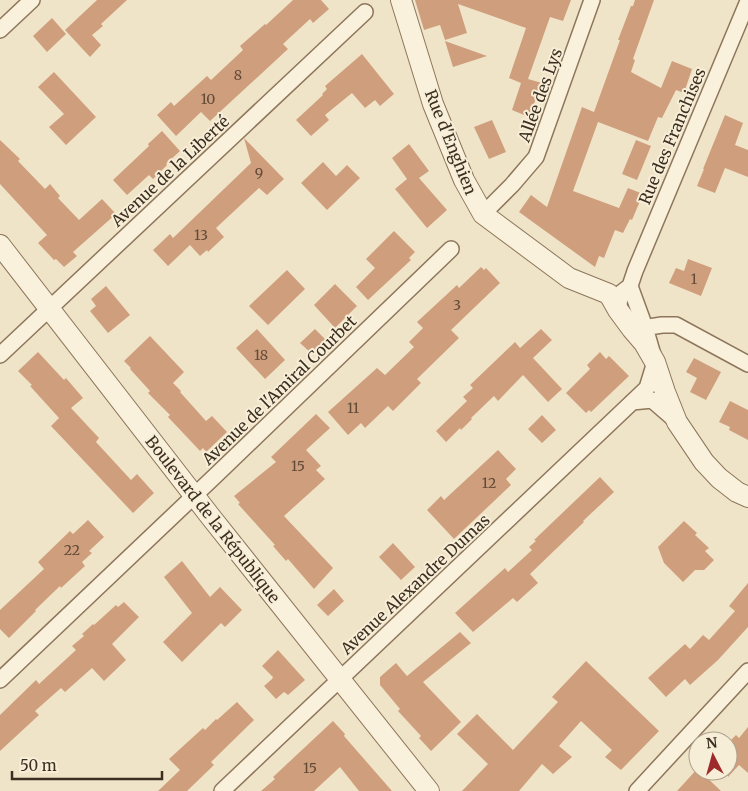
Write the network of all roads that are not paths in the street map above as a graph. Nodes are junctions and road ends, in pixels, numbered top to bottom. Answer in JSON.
{"nodes":[{"id":1,"x":32,"y":0,"type":"edge"},
{"id":2,"x":401,"y":0,"type":"edge"},
{"id":3,"x":592,"y":0,"type":"edge"},
{"id":4,"x":748,"y":1,"type":"edge"},
{"id":5,"x":365,"y":12,"type":"dead end"},
{"id":6,"x":0,"y":30,"type":"edge"},
{"id":7,"x":483,"y":214,"type":"junction"},
{"id":8,"x":0,"y":245,"type":"edge"},
{"id":9,"x":451,"y":249,"type":"dead end"},
{"id":10,"x":630,"y":286,"type":"junction"},
{"id":11,"x":50,"y":308,"type":"junction"},
{"id":12,"x":618,"y":310,"type":"junction"},
{"id":13,"x":638,"y":328,"type":"junction"},
{"id":14,"x":0,"y":355,"type":"edge"},
{"id":15,"x":655,"y":362,"type":"junction"},
{"id":16,"x":748,"y":364,"type":"edge"},
{"id":17,"x":632,"y":402,"type":"junction"},
{"id":18,"x":677,"y":422,"type":"junction"},
{"id":19,"x":194,"y":496,"type":"junction"},
{"id":20,"x":748,"y":497,"type":"edge"},
{"id":21,"x":748,"y":671,"type":"edge"},
{"id":22,"x":340,"y":679,"type":"junction"},
{"id":23,"x":0,"y":680,"type":"edge"},
{"id":24,"x":222,"y":791,"type":"edge"},
{"id":25,"x":429,"y":791,"type":"edge"},
{"id":26,"x":637,"y":791,"type":"edge"}],
"edges":[{"from":1,"to":6,"type":"street"},
{"from":2,"to":7,"type":"street","name":"Rue d'Enghien"},
{"from":3,"to":7,"type":"street","name":"Allée des Lys"},
{"from":4,"to":10,"type":"street","name":"Rue des Franchises"},
{"from":5,"to":11,"type":"street","name":"Avenue de la Liberté"},
{"from":7,"to":12,"type":"street","name":"Rue d'Enghien"},
{"from":8,"to":11,"type":"street","name":"Boulevard de la République"},
{"from":9,"to":19,"type":"street","name":"Avenue de l'Amiral Courbet"},
{"from":10,"to":12,"type":"street","name":"Rue des Franchises"},
{"from":10,"to":13,"type":"street"},
{"from":11,"to":14,"type":"street","name":"Avenue de la Liberté"},
{"from":11,"to":19,"type":"street","name":"Boulevard de la République"},
{"from":12,"to":13,"type":"street","name":"Rue d'Enghien"},
{"from":13,"to":15,"type":"street","name":"Rue d'Enghien"},
{"from":13,"to":16,"type":"street"},
{"from":15,"to":17,"type":"street","name":"Avenue Alexandre Dumas"},
{"from":15,"to":18,"type":"street","name":"Rue d'Enghien"},
{"from":17,"to":18,"type":"street"},
{"from":17,"to":22,"type":"street","name":"Avenue Alexandre Dumas"},
{"from":18,"to":20,"type":"street","name":"Rue d'Enghien"},
{"from":19,"to":22,"type":"street","name":"Boulevard de la République"},
{"from":19,"to":23,"type":"street","name":"Avenue de l'Amiral Courbet"},
{"from":21,"to":26,"type":"street"},
{"from":22,"to":24,"type":"street","name":"Avenue Alexandre Dumas"},
{"from":22,"to":25,"type":"street","name":"Boulevard de la République"}]}
